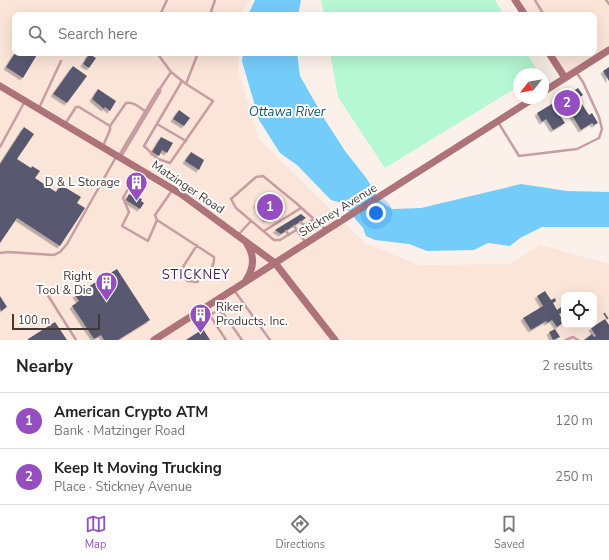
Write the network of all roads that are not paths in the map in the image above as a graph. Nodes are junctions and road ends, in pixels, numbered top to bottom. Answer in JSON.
{"nodes":[{"id":1,"x":167,"y":0,"type":"edge"},
{"id":2,"x":215,"y":0,"type":"edge"},
{"id":3,"x":516,"y":0,"type":"edge"},
{"id":4,"x":534,"y":0,"type":"edge"},
{"id":5,"x":606,"y":0,"type":"edge"},
{"id":6,"x":609,"y":4,"type":"edge"},
{"id":7,"x":161,"y":12,"type":"edge"},
{"id":8,"x":211,"y":12,"type":"edge"},
{"id":9,"x":523,"y":12,"type":"edge"},
{"id":10,"x":542,"y":12,"type":"edge"},
{"id":11,"x":609,"y":50,"type":"edge"},
{"id":12,"x":159,"y":56,"type":"edge"},
{"id":13,"x":197,"y":56,"type":"edge"},
{"id":14,"x":551,"y":56,"type":"edge"},
{"id":15,"x":61,"y":61,"type":"dead end"},
{"id":16,"x":171,"y":72,"type":"junction"},
{"id":17,"x":575,"y":72,"type":"junction"},
{"id":18,"x":565,"y":78,"type":"junction"},
{"id":19,"x":182,"y":81,"type":"junction"},
{"id":20,"x":186,"y":84,"type":"junction"},
{"id":21,"x":0,"y":86,"type":"edge"},
{"id":22,"x":549,"y":88,"type":"edge"},
{"id":23,"x":159,"y":90,"type":"joint"},
{"id":24,"x":25,"y":101,"type":"junction"},
{"id":25,"x":525,"y":104,"type":"edge"},
{"id":26,"x":39,"y":109,"type":"junction"},
{"id":27,"x":146,"y":112,"type":"junction"},
{"id":28,"x":497,"y":122,"type":"junction"},
{"id":29,"x":65,"y":124,"type":"junction"},
{"id":30,"x":157,"y":124,"type":"junction"},
{"id":31,"x":110,"y":126,"type":"junction"},
{"id":32,"x":186,"y":141,"type":"junction"},
{"id":33,"x":102,"y":146,"type":"junction"},
{"id":34,"x":0,"y":147,"type":"edge"},
{"id":35,"x":119,"y":156,"type":"junction"},
{"id":36,"x":140,"y":168,"type":"junction"},
{"id":37,"x":173,"y":189,"type":"junction"},
{"id":38,"x":301,"y":208,"type":"junction"},
{"id":39,"x":291,"y":214,"type":"junction"},
{"id":40,"x":284,"y":218,"type":"junction"},
{"id":41,"x":295,"y":218,"type":"dead end"},
{"id":42,"x":314,"y":219,"type":"junction"},
{"id":43,"x":157,"y":220,"type":"junction"},
{"id":44,"x":251,"y":221,"type":"junction"},
{"id":45,"x":288,"y":222,"type":"dead end"},
{"id":46,"x":300,"y":222,"type":"dead end"},
{"id":47,"x":278,"y":223,"type":"junction"},
{"id":48,"x":304,"y":225,"type":"junction"},
{"id":49,"x":281,"y":226,"type":"dead end"},
{"id":50,"x":294,"y":226,"type":"dead end"},
{"id":51,"x":297,"y":230,"type":"junction"},
{"id":52,"x":264,"y":231,"type":"junction"},
{"id":53,"x":286,"y":231,"type":"dead end"},
{"id":54,"x":326,"y":231,"type":"junction"},
{"id":55,"x":289,"y":235,"type":"junction"},
{"id":56,"x":240,"y":237,"type":"junction"},
{"id":57,"x":307,"y":243,"type":"junction"},
{"id":58,"x":197,"y":245,"type":"junction"},
{"id":59,"x":0,"y":254,"type":"edge"},
{"id":60,"x":275,"y":263,"type":"junction"},
{"id":61,"x":245,"y":282,"type":"junction"},
{"id":62,"x":234,"y":289,"type":"junction"},
{"id":63,"x":47,"y":294,"type":"dead end"},
{"id":64,"x":205,"y":308,"type":"junction"},
{"id":65,"x":210,"y":315,"type":"junction"},
{"id":66,"x":76,"y":340,"type":"edge"},
{"id":67,"x":154,"y":340,"type":"edge"},
{"id":68,"x":226,"y":340,"type":"edge"},
{"id":69,"x":242,"y":340,"type":"edge"},
{"id":70,"x":270,"y":340,"type":"edge"},
{"id":71,"x":335,"y":340,"type":"edge"},
{"id":72,"x":566,"y":340,"type":"edge"},
{"id":73,"x":578,"y":340,"type":"edge"}],
"edges":[{"from":1,"to":7,"type":"lane"},
{"from":2,"to":8,"type":"lane"},
{"from":3,"to":9,"type":"street"},
{"from":4,"to":10,"type":"lane"},
{"from":5,"to":6,"type":"lane"},
{"from":11,"to":17,"type":"street"},
{"from":12,"to":16,"type":"lane"},
{"from":13,"to":20,"type":"lane"},
{"from":14,"to":18,"type":"street"},
{"from":15,"to":26,"type":"lane"},
{"from":16,"to":19,"type":"lane"},
{"from":16,"to":23,"type":"lane"},
{"from":17,"to":18,"type":"street"},
{"from":17,"to":28,"type":"lane"},
{"from":18,"to":22,"type":"street"},
{"from":19,"to":20,"type":"lane"},
{"from":19,"to":30,"type":"lane"},
{"from":20,"to":32,"type":"lane"},
{"from":21,"to":24,"type":"street","name":"Matzinger Road"},
{"from":23,"to":27,"type":"street"},
{"from":24,"to":26,"type":"street","name":"Matzinger Road"},
{"from":24,"to":34,"type":"lane"},
{"from":25,"to":28,"type":"street","name":"Stickney Avenue"},
{"from":26,"to":29,"type":"street","name":"Matzinger Road"},
{"from":27,"to":31,"type":"lane"},
{"from":27,"to":35,"type":"street"},
{"from":28,"to":54,"type":"street","name":"Stickney Avenue"},
{"from":29,"to":31,"type":"lane"},
{"from":29,"to":33,"type":"street","name":"Matzinger Road"},
{"from":30,"to":32,"type":"lane"},
{"from":30,"to":32,"type":"lane"},
{"from":31,"to":33,"type":"lane"},
{"from":33,"to":35,"type":"street","name":"Matzinger Road"},
{"from":35,"to":36,"type":"street","name":"Matzinger Road"},
{"from":35,"to":59,"type":"lane"},
{"from":36,"to":37,"type":"street","name":"Matzinger Road"},
{"from":36,"to":43,"type":"lane"},
{"from":37,"to":43,"type":"lane"},
{"from":37,"to":56,"type":"street","name":"Matzinger Road"},
{"from":38,"to":39,"type":"lane"},
{"from":38,"to":42,"type":"lane"},
{"from":38,"to":44,"type":"lane"},
{"from":39,"to":40,"type":"lane"},
{"from":39,"to":41,"type":"lane"},
{"from":40,"to":45,"type":"lane"},
{"from":40,"to":47,"type":"lane"},
{"from":42,"to":48,"type":"lane"},
{"from":42,"to":54,"type":"lane"},
{"from":43,"to":58,"type":"lane"},
{"from":44,"to":52,"type":"lane"},
{"from":44,"to":56,"type":"lane"},
{"from":46,"to":48,"type":"lane"},
{"from":47,"to":49,"type":"lane"},
{"from":47,"to":52,"type":"lane"},
{"from":48,"to":51,"type":"lane"},
{"from":50,"to":51,"type":"lane"},
{"from":51,"to":55,"type":"lane"},
{"from":51,"to":57,"type":"lane"},
{"from":52,"to":55,"type":"lane"},
{"from":53,"to":55,"type":"lane"},
{"from":54,"to":57,"type":"street","name":"Stickney Avenue"},
{"from":56,"to":60,"type":"street","name":"Matzinger Road"},
{"from":56,"to":61,"type":"street"},
{"from":57,"to":60,"type":"street","name":"Stickney Avenue"},
{"from":58,"to":58,"type":"lane"},
{"from":60,"to":61,"type":"street","name":"Stickney Avenue"},
{"from":60,"to":71,"type":"street","name":"Matzinger Road"},
{"from":61,"to":62,"type":"street","name":"Stickney Avenue"},
{"from":62,"to":64,"type":"street","name":"Stickney Avenue"},
{"from":62,"to":70,"type":"lane"},
{"from":63,"to":66,"type":"lane"},
{"from":64,"to":65,"type":"lane"},
{"from":64,"to":67,"type":"street","name":"Stickney Avenue"},
{"from":65,"to":68,"type":"lane"},
{"from":65,"to":69,"type":"lane"},
{"from":72,"to":73,"type":"lane"}]}
